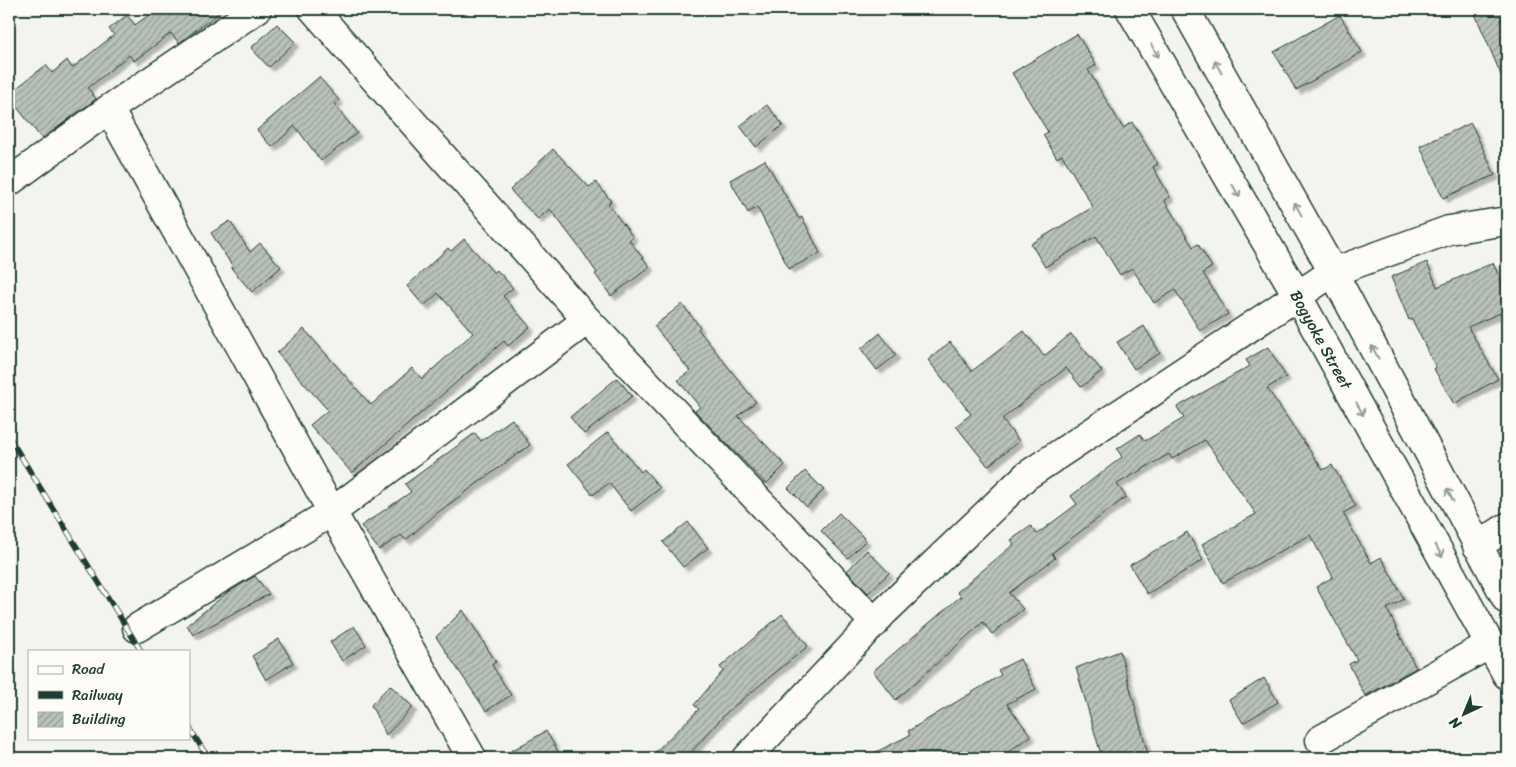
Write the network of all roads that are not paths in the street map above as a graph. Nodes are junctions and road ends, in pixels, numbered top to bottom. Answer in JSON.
{"nodes":[{"id":1,"x":257,"y":9,"type":"edge"},
{"id":2,"x":313,"y":9,"type":"edge"},
{"id":3,"x":1130,"y":9,"type":"edge"},
{"id":4,"x":1185,"y":9,"type":"edge"},
{"id":5,"x":109,"y":109,"type":"junction"},
{"id":6,"x":9,"y":182,"type":"edge"},
{"id":7,"x":1507,"y":221,"type":"edge"},
{"id":8,"x":1333,"y":272,"type":"junction"},
{"id":9,"x":1296,"y":295,"type":"junction"},
{"id":10,"x":588,"y":320,"type":"junction"},
{"id":11,"x":332,"y":512,"type":"junction"},
{"id":12,"x":1507,"y":527,"type":"edge"},
{"id":13,"x":1477,"y":546,"type":"junction"},
{"id":14,"x":1507,"y":600,"type":"edge"},
{"id":15,"x":875,"y":623,"type":"junction"},
{"id":16,"x":137,"y":628,"type":"dead end"},
{"id":17,"x":1490,"y":644,"type":"junction"},
{"id":18,"x":1507,"y":674,"type":"edge"},
{"id":19,"x":1320,"y":740,"type":"dead end"},
{"id":20,"x":472,"y":758,"type":"edge"},
{"id":21,"x":747,"y":758,"type":"edge"}],
"edges":[{"from":1,"to":5,"type":"street"},
{"from":2,"to":10,"type":"street"},
{"from":3,"to":9,"type":"street","name":"Bogyoke Street","one_way":true},
{"from":8,"to":4,"type":"street","one_way":true},
{"from":5,"to":6,"type":"street"},
{"from":5,"to":11,"type":"street"},
{"from":7,"to":8,"type":"street"},
{"from":8,"to":9,"type":"street"},
{"from":13,"to":8,"type":"street","one_way":true},
{"from":9,"to":15,"type":"street"},
{"from":9,"to":17,"type":"street","name":"Bogyoke Street","one_way":true},
{"from":10,"to":11,"type":"street"},
{"from":10,"to":15,"type":"street"},
{"from":11,"to":16,"type":"street"},
{"from":11,"to":20,"type":"street"},
{"from":12,"to":13,"type":"street"},
{"from":13,"to":14,"type":"street"},
{"from":15,"to":21,"type":"street"},
{"from":17,"to":18,"type":"street","name":"Bogyoke Street"},
{"from":17,"to":19,"type":"street"}]}
